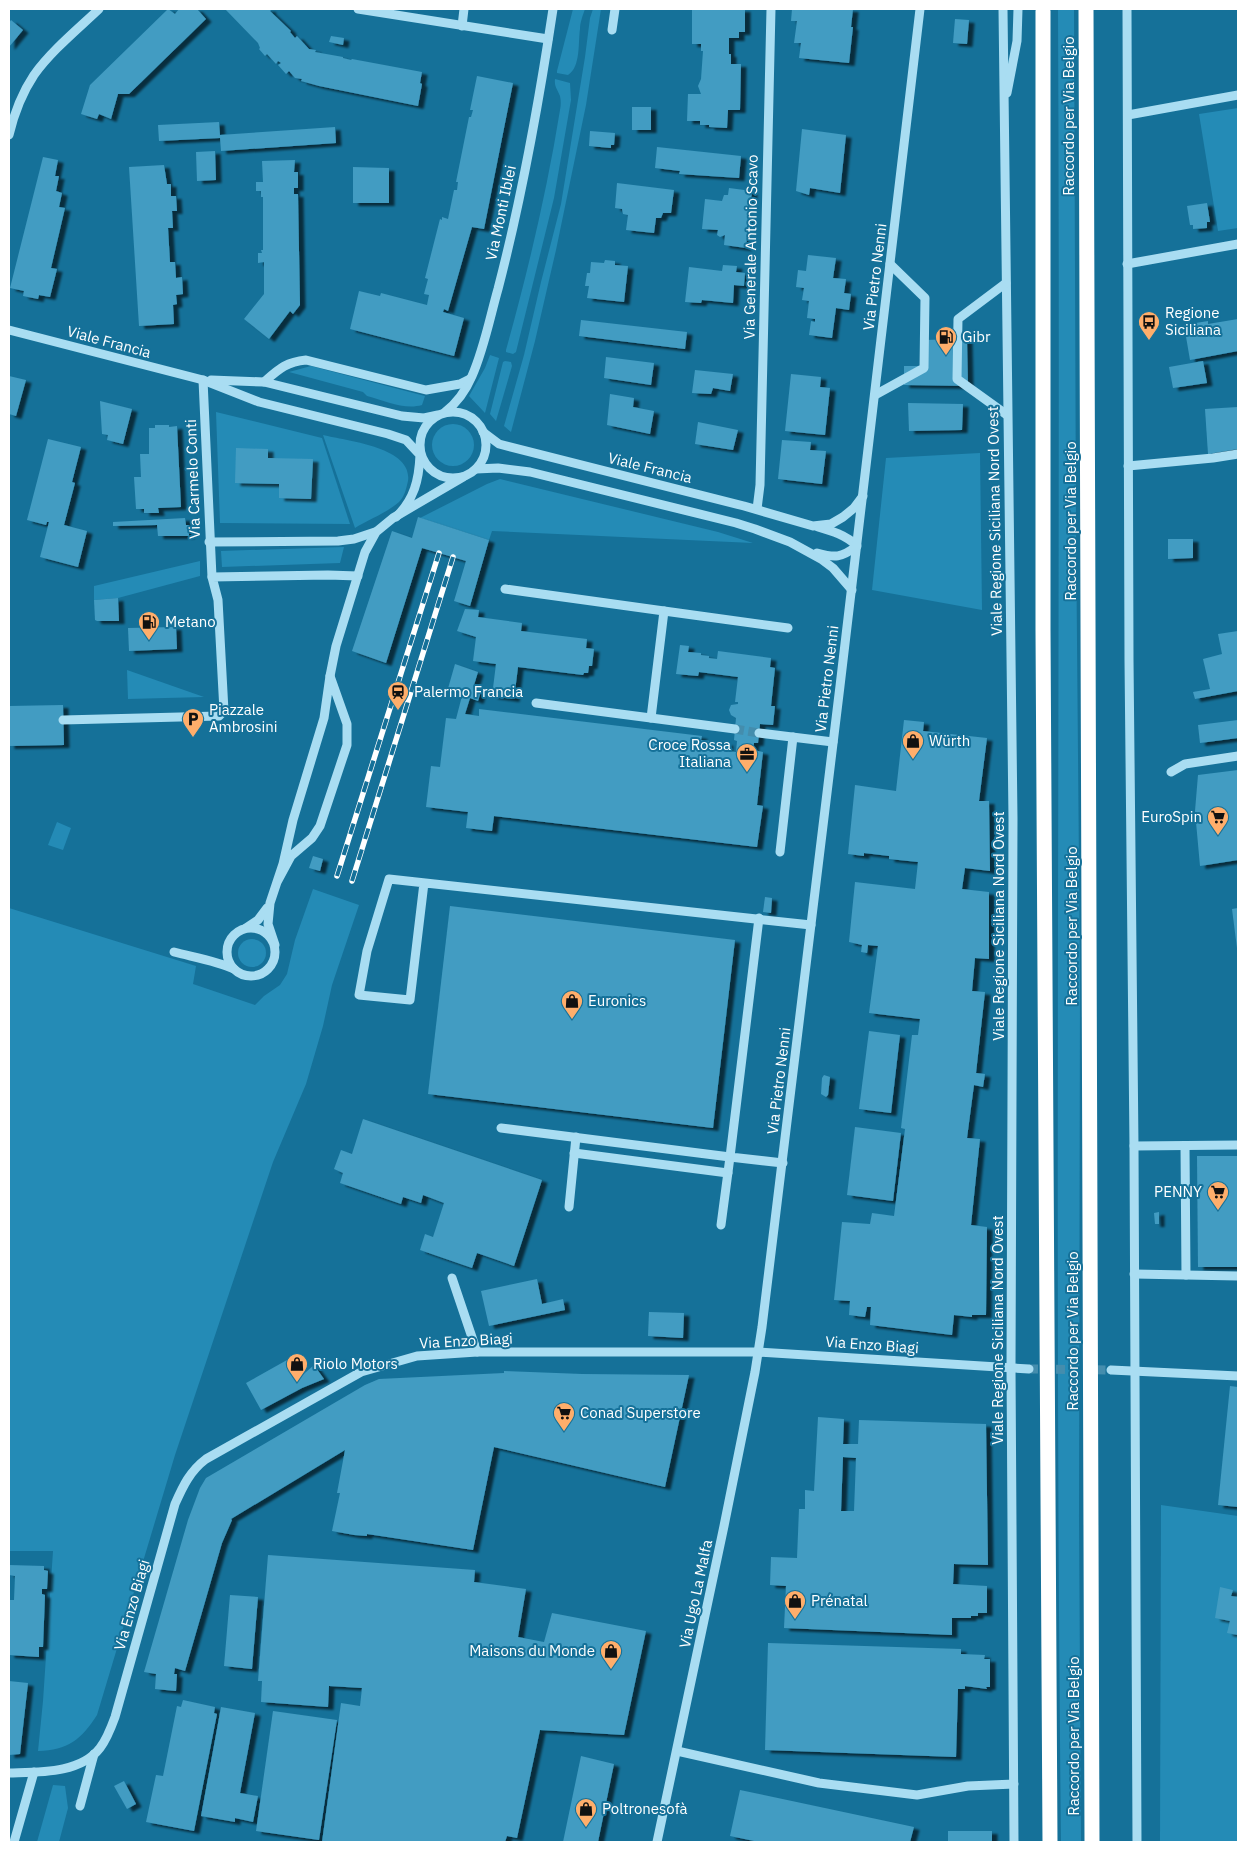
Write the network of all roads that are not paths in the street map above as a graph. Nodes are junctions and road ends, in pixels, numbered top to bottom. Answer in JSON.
{"nodes":[{"id":1,"x":99,"y":9,"type":"edge"},
{"id":2,"x":358,"y":9,"type":"edge"},
{"id":3,"x":464,"y":9,"type":"edge"},
{"id":4,"x":553,"y":9,"type":"edge"},
{"id":5,"x":615,"y":9,"type":"edge"},
{"id":6,"x":771,"y":9,"type":"edge"},
{"id":7,"x":920,"y":9,"type":"edge"},
{"id":8,"x":1003,"y":9,"type":"edge"},
{"id":9,"x":1018,"y":9,"type":"edge"},
{"id":10,"x":1086,"y":9,"type":"edge"},
{"id":11,"x":1127,"y":9,"type":"edge"},
{"id":12,"x":1042,"y":11,"type":"dead end"},
{"id":13,"x":462,"y":26,"type":"junction"},
{"id":14,"x":612,"y":30,"type":"dead end"},
{"id":15,"x":548,"y":39,"type":"junction"},
{"id":16,"x":1238,"y":95,"type":"edge"},
{"id":17,"x":1004,"y":113,"type":"junction"},
{"id":18,"x":1128,"y":115,"type":"junction"},
{"id":19,"x":9,"y":135,"type":"edge"},
{"id":20,"x":1238,"y":244,"type":"edge"},
{"id":21,"x":890,"y":264,"type":"junction"},
{"id":22,"x":1127,"y":264,"type":"junction"},
{"id":23,"x":1006,"y":283,"type":"junction"},
{"id":24,"x":9,"y":330,"type":"edge"},
{"id":25,"x":472,"y":377,"type":"junction"},
{"id":26,"x":203,"y":380,"type":"junction"},
{"id":27,"x":264,"y":382,"type":"junction"},
{"id":28,"x":875,"y":395,"type":"junction"},
{"id":29,"x":442,"y":414,"type":"junction"},
{"id":30,"x":1007,"y":415,"type":"junction"},
{"id":31,"x":484,"y":432,"type":"junction"},
{"id":32,"x":1238,"y":454,"type":"edge"},
{"id":33,"x":420,"y":455,"type":"junction"},
{"id":34,"x":1128,"y":466,"type":"junction"},
{"id":35,"x":476,"y":469,"type":"junction"},
{"id":36,"x":463,"y":477,"type":"junction"},
{"id":37,"x":863,"y":496,"type":"junction"},
{"id":38,"x":757,"y":510,"type":"junction"},
{"id":39,"x":396,"y":516,"type":"junction"},
{"id":40,"x":814,"y":526,"type":"junction"},
{"id":41,"x":376,"y":532,"type":"junction"},
{"id":42,"x":209,"y":542,"type":"junction"},
{"id":43,"x":857,"y":546,"type":"junction"},
{"id":44,"x":808,"y":550,"type":"junction"},
{"id":45,"x":358,"y":576,"type":"junction"},
{"id":46,"x":212,"y":577,"type":"junction"},
{"id":47,"x":505,"y":589,"type":"dead end"},
{"id":48,"x":852,"y":590,"type":"junction"},
{"id":49,"x":664,"y":611,"type":"junction"},
{"id":50,"x":788,"y":628,"type":"dead end"},
{"id":51,"x":330,"y":676,"type":"junction"},
{"id":52,"x":536,"y":703,"type":"dead end"},
{"id":53,"x":651,"y":718,"type":"junction"},
{"id":54,"x":63,"y":720,"type":"dead end"},
{"id":55,"x":735,"y":729,"type":"tunnel mouth"},
{"id":56,"x":759,"y":733,"type":"tunnel mouth"},
{"id":57,"x":793,"y":737,"type":"junction"},
{"id":58,"x":833,"y":742,"type":"junction"},
{"id":59,"x":1238,"y":756,"type":"edge"},
{"id":60,"x":1171,"y":772,"type":"dead end"},
{"id":61,"x":780,"y":852,"type":"dead end"},
{"id":62,"x":277,"y":882,"type":"junction"},
{"id":63,"x":424,"y":883,"type":"junction"},
{"id":64,"x":270,"y":904,"type":"junction"},
{"id":65,"x":759,"y":918,"type":"junction"},
{"id":66,"x":811,"y":925,"type":"junction"},
{"id":67,"x":243,"y":930,"type":"junction"},
{"id":68,"x":274,"y":945,"type":"junction"},
{"id":69,"x":228,"y":950,"type":"junction"},
{"id":70,"x":174,"y":952,"type":"dead end"},
{"id":71,"x":196,"y":958,"type":"junction"},
{"id":72,"x":235,"y":970,"type":"junction"},
{"id":73,"x":501,"y":1128,"type":"dead end"},
{"id":74,"x":576,"y":1138,"type":"junction"},
{"id":75,"x":1238,"y":1145,"type":"edge"},
{"id":76,"x":1134,"y":1146,"type":"junction"},
{"id":77,"x":1185,"y":1146,"type":"junction"},
{"id":78,"x":574,"y":1153,"type":"junction"},
{"id":79,"x":730,"y":1157,"type":"junction"},
{"id":80,"x":783,"y":1163,"type":"junction"},
{"id":81,"x":728,"y":1173,"type":"junction"},
{"id":82,"x":569,"y":1207,"type":"dead end"},
{"id":83,"x":721,"y":1226,"type":"dead end"},
{"id":84,"x":1134,"y":1274,"type":"junction"},
{"id":85,"x":1186,"y":1275,"type":"junction"},
{"id":86,"x":1238,"y":1276,"type":"edge"},
{"id":87,"x":452,"y":1278,"type":"dead end"},
{"id":88,"x":477,"y":1352,"type":"junction"},
{"id":89,"x":758,"y":1352,"type":"junction"},
{"id":90,"x":1011,"y":1368,"type":"junction"},
{"id":91,"x":1029,"y":1369,"type":"tunnel mouth"},
{"id":92,"x":1111,"y":1370,"type":"tunnel mouth"},
{"id":93,"x":1134,"y":1371,"type":"junction"},
{"id":94,"x":1238,"y":1376,"type":"edge"},
{"id":95,"x":677,"y":1751,"type":"junction"},
{"id":96,"x":94,"y":1754,"type":"junction"},
{"id":97,"x":34,"y":1772,"type":"junction"},
{"id":98,"x":9,"y":1773,"type":"edge"},
{"id":99,"x":1014,"y":1784,"type":"junction"},
{"id":100,"x":80,"y":1806,"type":"dead end"},
{"id":101,"x":14,"y":1842,"type":"edge"},
{"id":102,"x":658,"y":1842,"type":"edge"},
{"id":103,"x":1014,"y":1842,"type":"edge"},
{"id":104,"x":1050,"y":1842,"type":"edge"},
{"id":105,"x":1092,"y":1842,"type":"edge"},
{"id":106,"x":1137,"y":1842,"type":"edge"}],
"edges":[{"from":1,"to":19,"type":"street"},
{"from":2,"to":13,"type":"street"},
{"from":3,"to":13,"type":"street"},
{"from":4,"to":15,"type":"street","name":"Via Monti Iblei"},
{"from":5,"to":14,"type":"street"},
{"from":6,"to":38,"type":"street","name":"Via Generale Antonio Scavo"},
{"from":7,"to":21,"type":"street","name":"Via Pietro Nenni"},
{"from":8,"to":17,"type":"street","name":"Viale Regione Siciliana Nord Ovest"},
{"from":9,"to":17,"type":"street"},
{"from":10,"to":105,"type":"highway","name":"Raccordo per Via Belgio"},
{"from":11,"to":18,"type":"street"},
{"from":12,"to":104,"type":"highway","name":"Raccordo per Via Belgio"},
{"from":13,"to":15,"type":"street"},
{"from":15,"to":25,"type":"street","name":"Via Monti Iblei"},
{"from":16,"to":18,"type":"street"},
{"from":17,"to":23,"type":"street","name":"Viale Regione Siciliana Nord Ovest"},
{"from":18,"to":22,"type":"street"},
{"from":20,"to":22,"type":"street"},
{"from":21,"to":28,"type":"street","name":"Via Pietro Nenni"},
{"from":21,"to":28,"type":"street"},
{"from":22,"to":34,"type":"street"},
{"from":23,"to":30,"type":"street","name":"Viale Regione Siciliana Nord Ovest"},
{"from":23,"to":30,"type":"street"},
{"from":24,"to":26,"type":"street","name":"Viale Francia"},
{"from":25,"to":27,"type":"street"},
{"from":25,"to":29,"type":"street","name":"Via Monti Iblei"},
{"from":26,"to":27,"type":"street","name":"Viale Francia"},
{"from":26,"to":33,"type":"street","name":"Viale Francia"},
{"from":26,"to":42,"type":"street","name":"Via Carmelo Conti"},
{"from":27,"to":29,"type":"street","name":"Viale Francia"},
{"from":28,"to":37,"type":"street","name":"Via Pietro Nenni"},
{"from":29,"to":31,"type":"street"},
{"from":29,"to":33,"type":"street"},
{"from":30,"to":90,"type":"street","name":"Viale Regione Siciliana Nord Ovest"},
{"from":31,"to":35,"type":"street"},
{"from":31,"to":38,"type":"street","name":"Viale Francia"},
{"from":32,"to":34,"type":"street"},
{"from":33,"to":36,"type":"street"},
{"from":33,"to":39,"type":"street"},
{"from":34,"to":76,"type":"street"},
{"from":35,"to":36,"type":"street"},
{"from":35,"to":44,"type":"street"},
{"from":36,"to":39,"type":"street"},
{"from":37,"to":40,"type":"street","name":"Viale Francia"},
{"from":37,"to":43,"type":"street","name":"Via Pietro Nenni"},
{"from":38,"to":40,"type":"street","name":"Viale Francia"},
{"from":39,"to":41,"type":"street"},
{"from":40,"to":43,"type":"street","name":"Viale Francia"},
{"from":41,"to":42,"type":"street"},
{"from":41,"to":45,"type":"street"},
{"from":42,"to":46,"type":"street","name":"Via Carmelo Conti"},
{"from":43,"to":44,"type":"street"},
{"from":43,"to":48,"type":"street","name":"Via Pietro Nenni"},
{"from":44,"to":48,"type":"street"},
{"from":45,"to":46,"type":"street"},
{"from":45,"to":51,"type":"street"},
{"from":46,"to":54,"type":"street","name":"Via Carmelo Conti"},
{"from":47,"to":49,"type":"street"},
{"from":48,"to":58,"type":"street","name":"Via Pietro Nenni"},
{"from":49,"to":50,"type":"street"},
{"from":49,"to":53,"type":"street"},
{"from":51,"to":62,"type":"street"},
{"from":51,"to":62,"type":"street"},
{"from":52,"to":53,"type":"street"},
{"from":53,"to":55,"type":"street"},
{"from":56,"to":57,"type":"street"},
{"from":57,"to":58,"type":"street"},
{"from":57,"to":61,"type":"street"},
{"from":58,"to":66,"type":"street","name":"Via Pietro Nenni"},
{"from":59,"to":60,"type":"street"},
{"from":62,"to":64,"type":"street"},
{"from":63,"to":63,"type":"street"},
{"from":63,"to":65,"type":"street"},
{"from":64,"to":67,"type":"street"},
{"from":64,"to":68,"type":"street"},
{"from":65,"to":66,"type":"street"},
{"from":65,"to":79,"type":"street"},
{"from":66,"to":80,"type":"street","name":"Via Pietro Nenni"},
{"from":67,"to":68,"type":"street"},
{"from":67,"to":69,"type":"street"},
{"from":68,"to":72,"type":"street"},
{"from":69,"to":71,"type":"street"},
{"from":69,"to":72,"type":"street"},
{"from":70,"to":71,"type":"street"},
{"from":71,"to":72,"type":"street"},
{"from":73,"to":74,"type":"street"},
{"from":74,"to":78,"type":"street"},
{"from":74,"to":79,"type":"street"},
{"from":75,"to":77,"type":"street"},
{"from":76,"to":77,"type":"street"},
{"from":76,"to":84,"type":"street"},
{"from":77,"to":85,"type":"street"},
{"from":78,"to":81,"type":"street"},
{"from":78,"to":82,"type":"street"},
{"from":79,"to":80,"type":"street"},
{"from":79,"to":81,"type":"street"},
{"from":80,"to":89,"type":"street","name":"Via Pietro Nenni"},
{"from":81,"to":83,"type":"street"},
{"from":84,"to":85,"type":"street"},
{"from":84,"to":93,"type":"street"},
{"from":85,"to":86,"type":"street"},
{"from":87,"to":88,"type":"street"},
{"from":88,"to":89,"type":"street","name":"Via Enzo Biagi"},
{"from":88,"to":96,"type":"street","name":"Via Enzo Biagi"},
{"from":89,"to":90,"type":"street","name":"Via Enzo Biagi"},
{"from":89,"to":95,"type":"street","name":"Via Ugo La Malfa"},
{"from":90,"to":91,"type":"street","name":"Via Enzo Biagi"},
{"from":90,"to":99,"type":"street","name":"Viale Regione Siciliana Nord Ovest"},
{"from":92,"to":93,"type":"street"},
{"from":93,"to":94,"type":"street"},
{"from":93,"to":106,"type":"street"},
{"from":95,"to":99,"type":"street"},
{"from":95,"to":102,"type":"street","name":"Via Ugo La Malfa"},
{"from":96,"to":97,"type":"street"},
{"from":96,"to":100,"type":"street"},
{"from":97,"to":98,"type":"street"},
{"from":97,"to":101,"type":"street"},
{"from":99,"to":103,"type":"street","name":"Viale Regione Siciliana Nord Ovest"}]}
